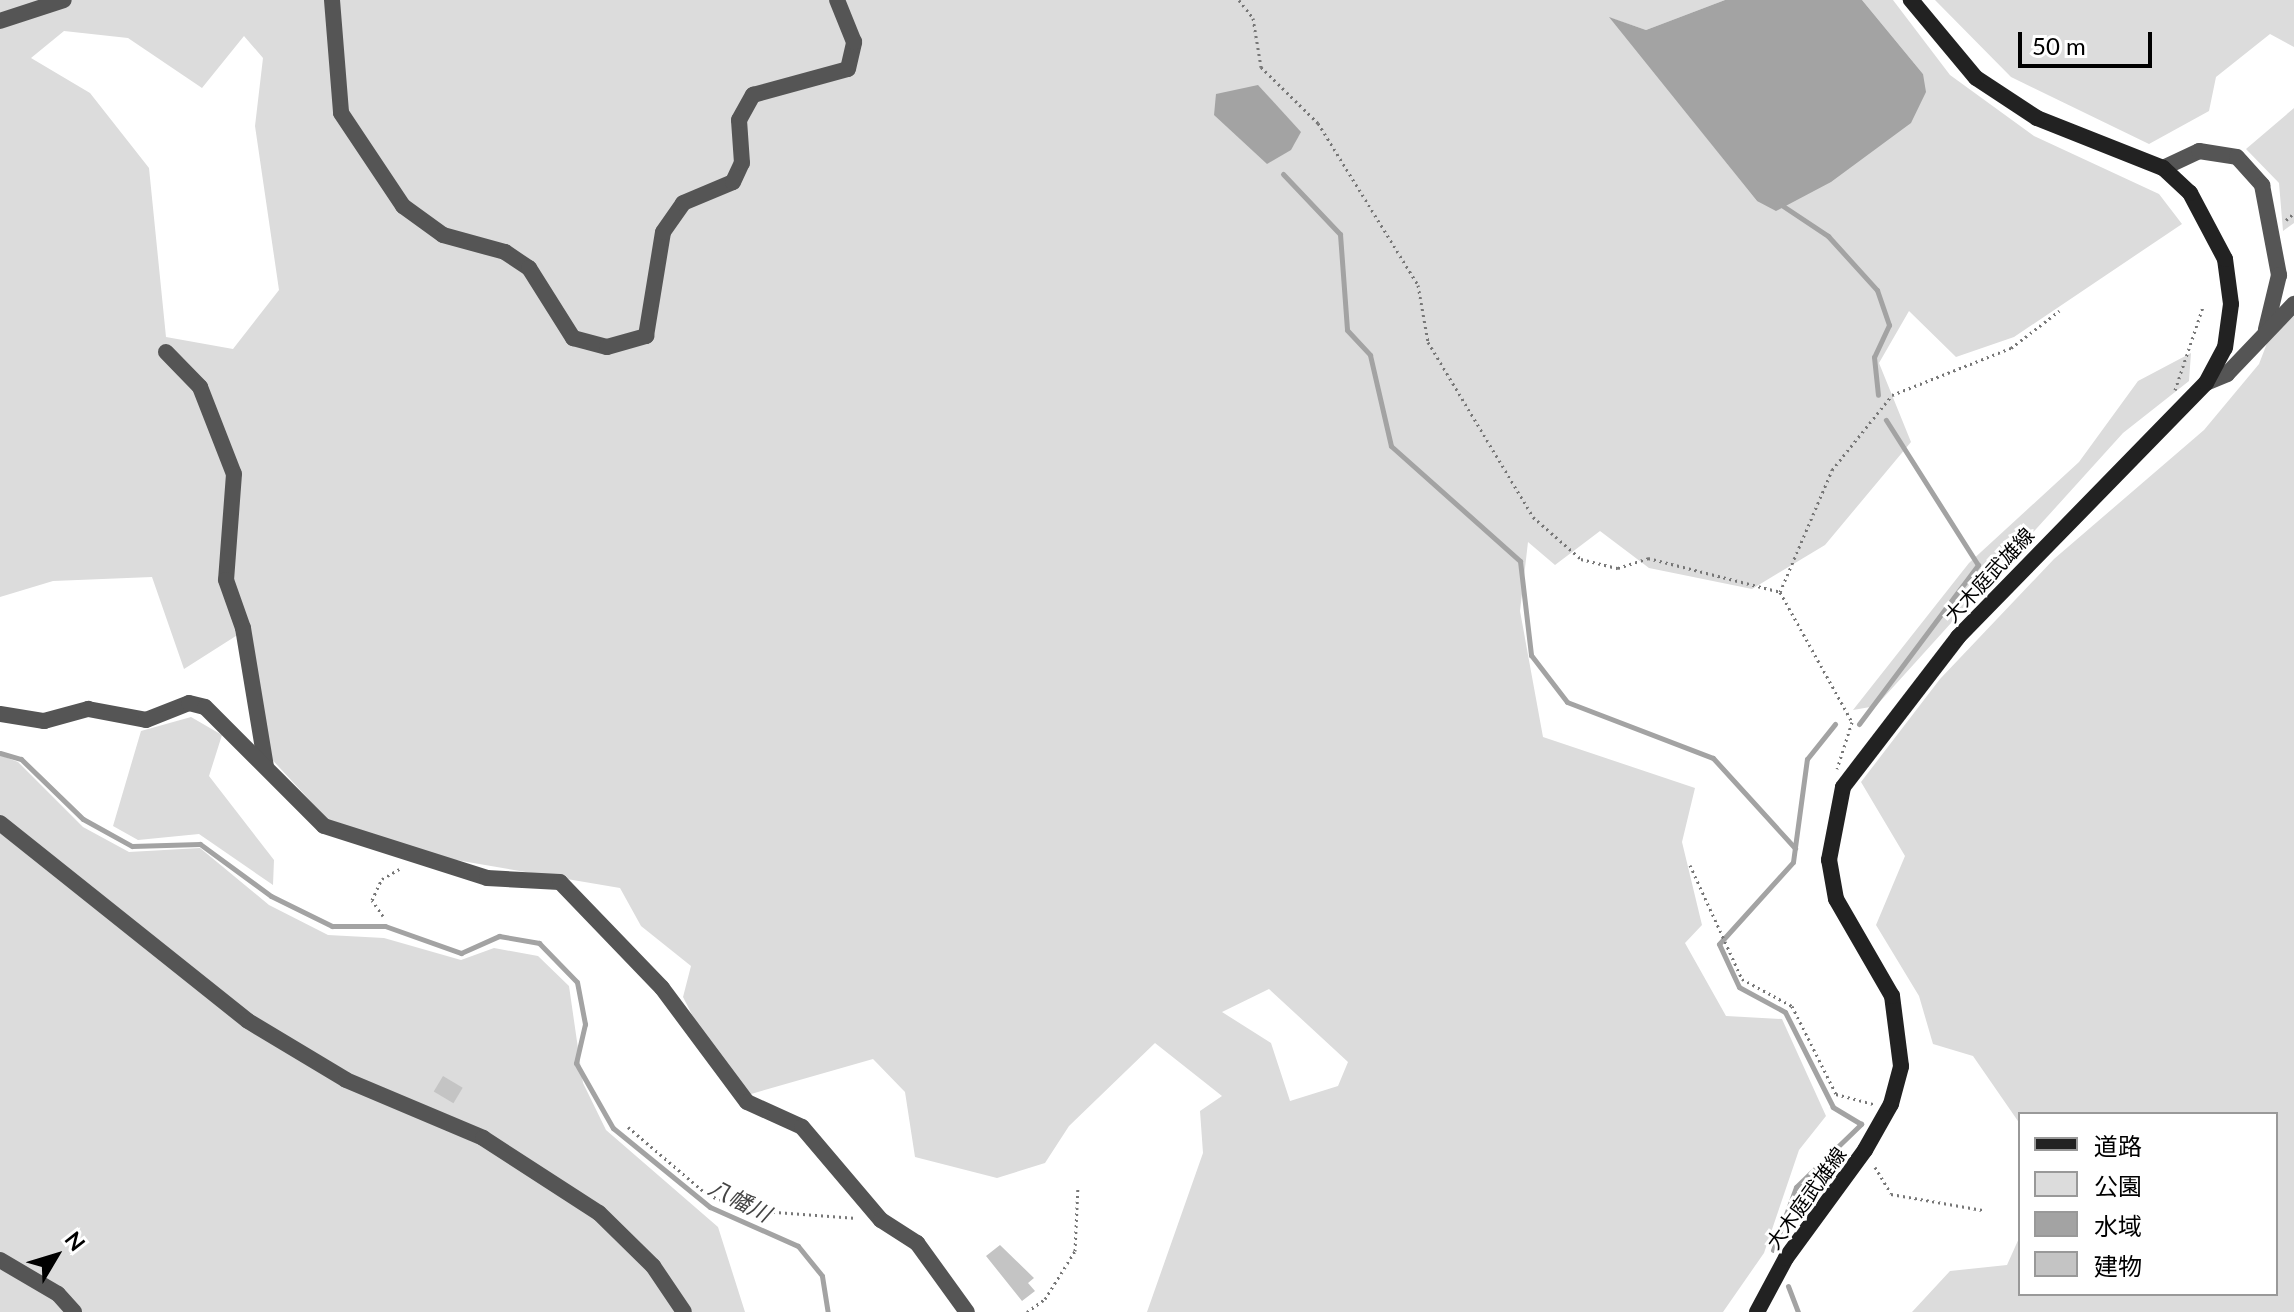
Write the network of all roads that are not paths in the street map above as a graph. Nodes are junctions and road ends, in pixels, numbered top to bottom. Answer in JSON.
{"nodes":[{"id":1,"x":64,"y":0,"type":"edge"},
{"id":2,"x":332,"y":0,"type":"edge"},
{"id":3,"x":837,"y":0,"type":"edge"},
{"id":4,"x":1911,"y":0,"type":"edge"},
{"id":5,"x":0,"y":21,"type":"edge"},
{"id":6,"x":2163,"y":168,"type":"junction"},
{"id":7,"x":2294,"y":304,"type":"edge"},
{"id":8,"x":2266,"y":329,"type":"junction"},
{"id":9,"x":166,"y":352,"type":"dead end"},
{"id":10,"x":2206,"y":383,"type":"junction"},
{"id":11,"x":0,"y":714,"type":"edge"},
{"id":12,"x":266,"y":767,"type":"junction"},
{"id":13,"x":0,"y":823,"type":"edge"},
{"id":14,"x":0,"y":1260,"type":"edge"},
{"id":15,"x":74,"y":1312,"type":"edge"},
{"id":16,"x":684,"y":1312,"type":"edge"},
{"id":17,"x":967,"y":1312,"type":"edge"},
{"id":18,"x":1757,"y":1312,"type":"edge"}],
"edges":[{"from":1,"to":5,"type":"street"},
{"from":2,"to":3,"type":"street"},
{"from":4,"to":6,"type":"main road","name":"大木庭武雄線"},
{"from":6,"to":8,"type":"street"},
{"from":6,"to":10,"type":"main road","name":"大木庭武雄線"},
{"from":7,"to":8,"type":"street"},
{"from":8,"to":10,"type":"street"},
{"from":9,"to":12,"type":"street"},
{"from":10,"to":18,"type":"main road","name":"大木庭武雄線"},
{"from":11,"to":12,"type":"street"},
{"from":12,"to":17,"type":"street"},
{"from":13,"to":16,"type":"street"},
{"from":14,"to":15,"type":"street"}]}
